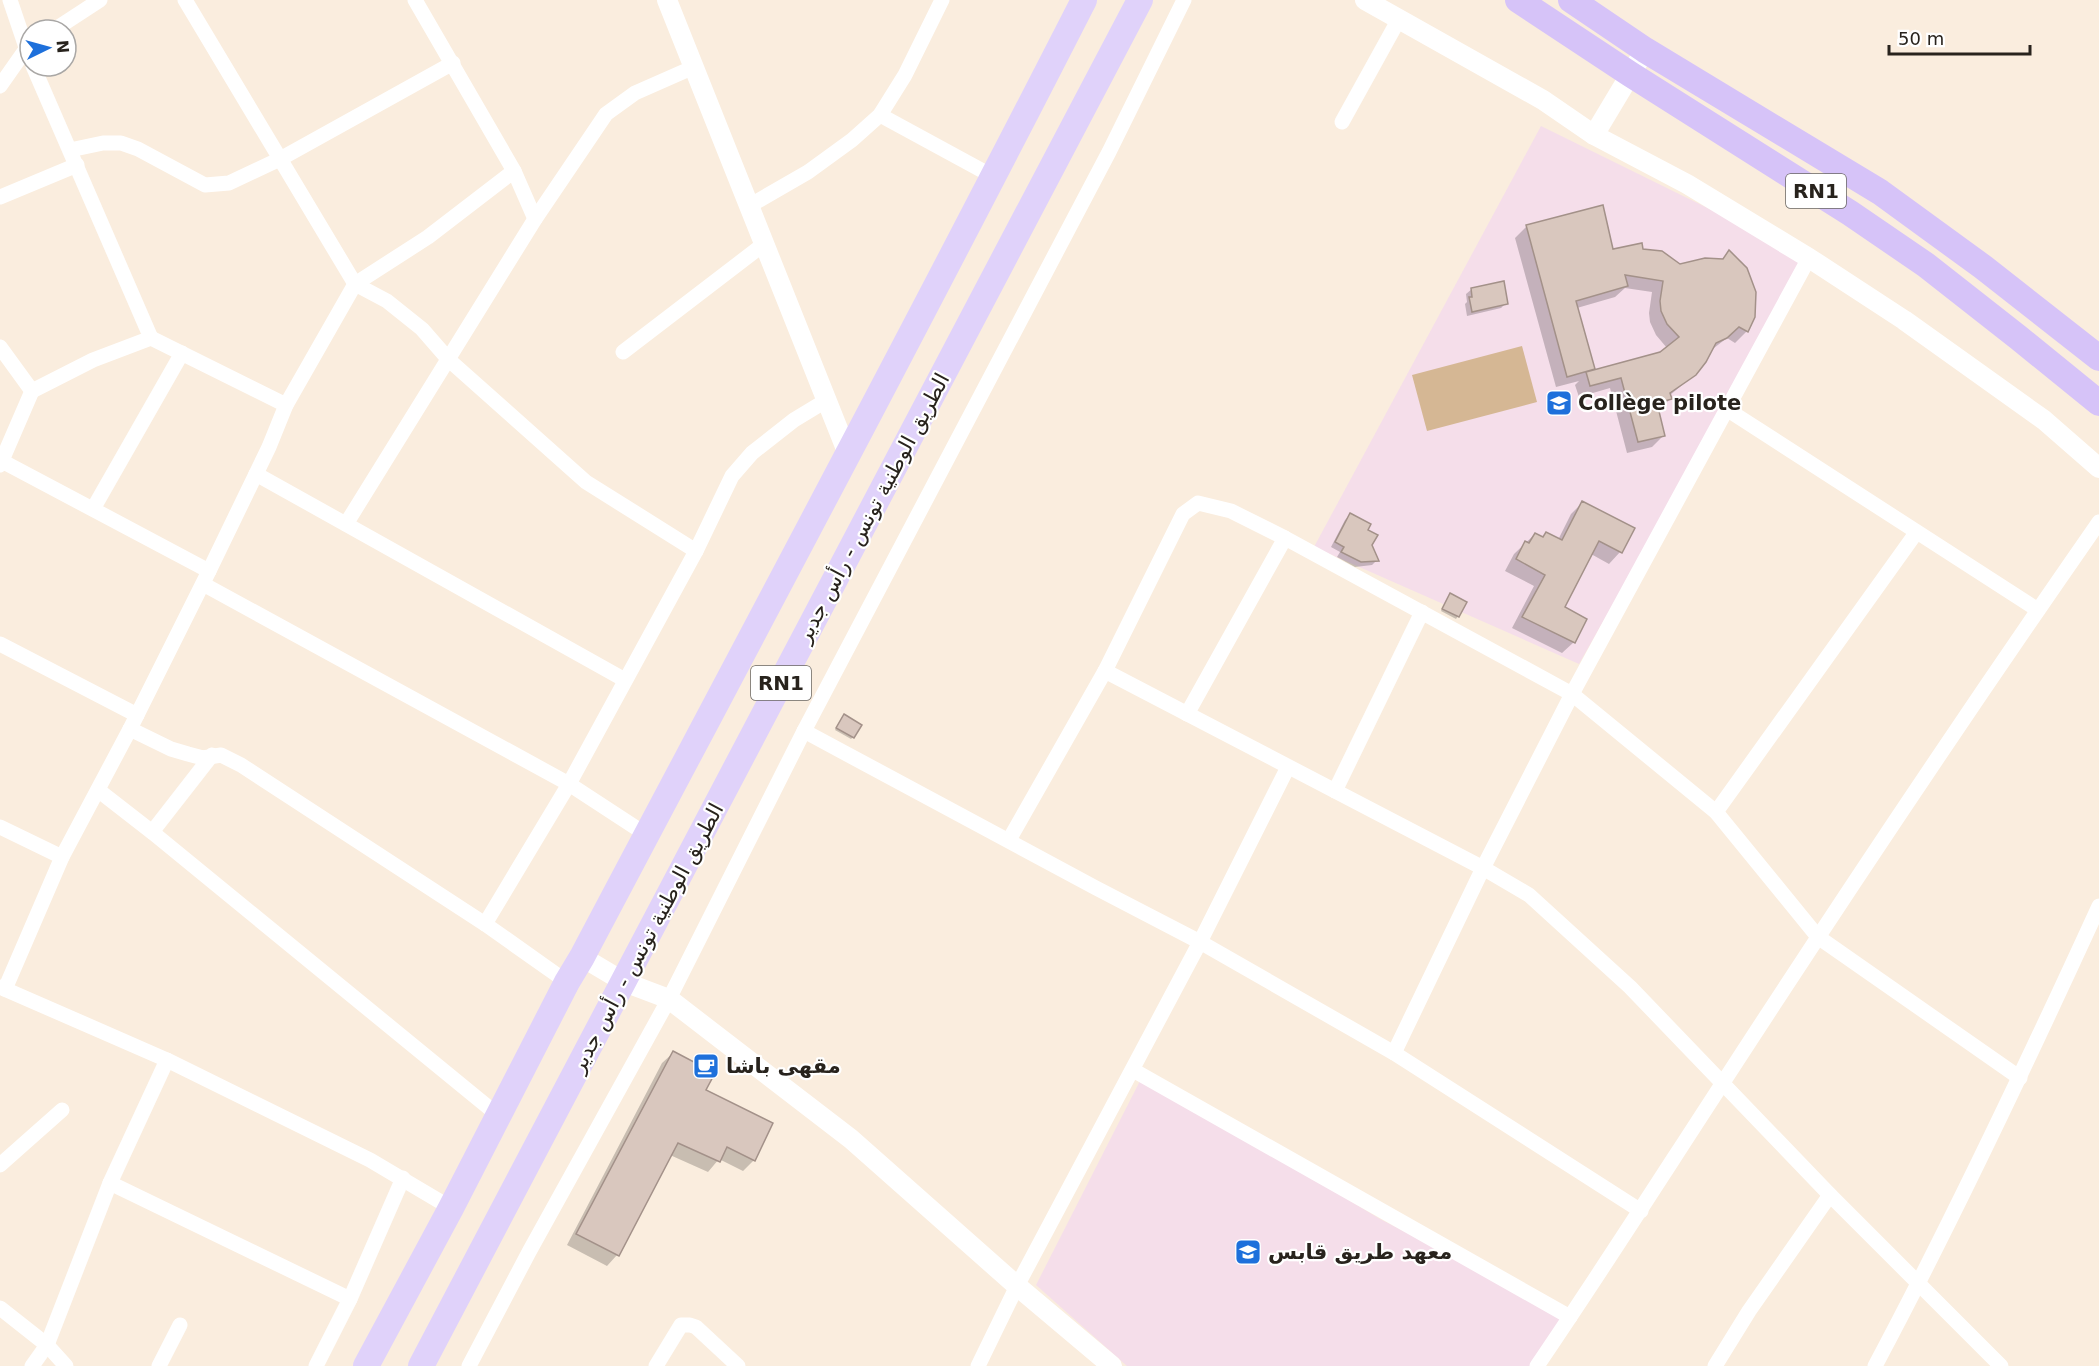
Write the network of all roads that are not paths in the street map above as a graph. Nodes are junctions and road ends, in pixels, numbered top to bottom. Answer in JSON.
{"nodes":[{"id":1,"x":10,"y":0,"type":"edge"},
{"id":2,"x":100,"y":0,"type":"edge"},
{"id":3,"x":185,"y":0,"type":"edge"},
{"id":4,"x":415,"y":0,"type":"edge"},
{"id":5,"x":667,"y":0,"type":"edge"},
{"id":6,"x":942,"y":0,"type":"edge"},
{"id":7,"x":1084,"y":0,"type":"edge"},
{"id":8,"x":1140,"y":0,"type":"edge"},
{"id":9,"x":1184,"y":0,"type":"edge"},
{"id":10,"x":1365,"y":0,"type":"edge"},
{"id":11,"x":1518,"y":0,"type":"edge"},
{"id":12,"x":1571,"y":0,"type":"edge"},
{"id":13,"x":72,"y":18,"type":"edge"},
{"id":14,"x":1399,"y":19,"type":"junction"},
{"id":15,"x":18,"y":22,"type":"edge"},
{"id":16,"x":1645,"y":50,"type":"junction"},
{"id":17,"x":453,"y":63,"type":"junction"},
{"id":18,"x":18,"y":65,"type":"edge"},
{"id":19,"x":694,"y":67,"type":"junction"},
{"id":20,"x":1630,"y":74,"type":"junction"},
{"id":21,"x":38,"y":78,"type":"edge"},
{"id":22,"x":0,"y":86,"type":"edge"},
{"id":23,"x":880,"y":115,"type":"junction"},
{"id":24,"x":1342,"y":122,"type":"dead end"},
{"id":25,"x":1594,"y":135,"type":"junction"},
{"id":26,"x":70,"y":150,"type":"junction"},
{"id":27,"x":280,"y":159,"type":"junction"},
{"id":28,"x":77,"y":165,"type":"junction"},
{"id":29,"x":514,"y":171,"type":"junction"},
{"id":30,"x":994,"y":177,"type":"junction"},
{"id":31,"x":0,"y":197,"type":"edge"},
{"id":32,"x":749,"y":206,"type":"junction"},
{"id":33,"x":535,"y":219,"type":"junction"},
{"id":34,"x":764,"y":244,"type":"junction"},
{"id":35,"x":1809,"y":258,"type":"junction"},
{"id":36,"x":355,"y":284,"type":"junction"},
{"id":37,"x":151,"y":338,"type":"junction"},
{"id":38,"x":0,"y":348,"type":"edge"},
{"id":39,"x":623,"y":352,"type":"dead end"},
{"id":40,"x":182,"y":353,"type":"junction"},
{"id":41,"x":2099,"y":358,"type":"edge"},
{"id":42,"x":448,"y":360,"type":"junction"},
{"id":43,"x":32,"y":391,"type":"junction"},
{"id":44,"x":827,"y":400,"type":"junction"},
{"id":45,"x":2099,"y":403,"type":"edge"},
{"id":46,"x":286,"y":405,"type":"junction"},
{"id":47,"x":1728,"y":410,"type":"junction"},
{"id":48,"x":848,"y":454,"type":"junction"},
{"id":49,"x":1,"y":462,"type":"edge"},
{"id":50,"x":2099,"y":468,"type":"edge"},
{"id":51,"x":256,"y":474,"type":"junction"},
{"id":52,"x":93,"y":509,"type":"junction"},
{"id":53,"x":2099,"y":522,"type":"edge"},
{"id":54,"x":346,"y":524,"type":"junction"},
{"id":55,"x":1916,"y":533,"type":"junction"},
{"id":56,"x":1285,"y":538,"type":"junction"},
{"id":57,"x":696,"y":551,"type":"junction"},
{"id":58,"x":206,"y":577,"type":"junction"},
{"id":59,"x":2038,"y":610,"type":"junction"},
{"id":60,"x":1422,"y":612,"type":"junction"},
{"id":61,"x":0,"y":644,"type":"edge"},
{"id":62,"x":1105,"y":671,"type":"junction"},
{"id":63,"x":625,"y":680,"type":"junction"},
{"id":64,"x":1572,"y":694,"type":"junction"},
{"id":65,"x":1187,"y":714,"type":"junction"},
{"id":66,"x":134,"y":722,"type":"junction"},
{"id":67,"x":804,"y":731,"type":"junction"},
{"id":68,"x":212,"y":755,"type":"junction"},
{"id":69,"x":1288,"y":767,"type":"junction"},
{"id":70,"x":569,"y":784,"type":"junction"},
{"id":71,"x":98,"y":790,"type":"junction"},
{"id":72,"x":1335,"y":791,"type":"junction"},
{"id":73,"x":1716,"y":812,"type":"junction"},
{"id":74,"x":0,"y":827,"type":"edge"},
{"id":75,"x":152,"y":832,"type":"junction"},
{"id":76,"x":647,"y":835,"type":"junction"},
{"id":77,"x":1010,"y":840,"type":"junction"},
{"id":78,"x":62,"y":857,"type":"junction"},
{"id":79,"x":1483,"y":868,"type":"junction"},
{"id":80,"x":2099,"y":906,"type":"edge"},
{"id":81,"x":485,"y":924,"type":"junction"},
{"id":82,"x":1818,"y":937,"type":"junction"},
{"id":83,"x":1200,"y":942,"type":"junction"},
{"id":84,"x":582,"y":957,"type":"junction"},
{"id":85,"x":567,"y":981,"type":"junction"},
{"id":86,"x":624,"y":982,"type":"junction"},
{"id":87,"x":2,"y":988,"type":"edge"},
{"id":88,"x":669,"y":999,"type":"junction"},
{"id":89,"x":1394,"y":1053,"type":"junction"},
{"id":90,"x":167,"y":1060,"type":"junction"},
{"id":91,"x":1133,"y":1070,"type":"junction"},
{"id":92,"x":2020,"y":1078,"type":"junction"},
{"id":93,"x":1723,"y":1082,"type":"junction"},
{"id":94,"x":62,"y":1110,"type":"dead end"},
{"id":95,"x":499,"y":1116,"type":"junction"},
{"id":96,"x":0,"y":1165,"type":"edge"},
{"id":97,"x":404,"y":1178,"type":"junction"},
{"id":98,"x":110,"y":1183,"type":"junction"},
{"id":99,"x":1830,"y":1195,"type":"junction"},
{"id":100,"x":451,"y":1208,"type":"junction"},
{"id":101,"x":1641,"y":1211,"type":"junction"},
{"id":102,"x":1918,"y":1284,"type":"junction"},
{"id":103,"x":1017,"y":1286,"type":"junction"},
{"id":104,"x":350,"y":1299,"type":"junction"},
{"id":105,"x":0,"y":1308,"type":"edge"},
{"id":106,"x":1570,"y":1317,"type":"junction"},
{"id":107,"x":180,"y":1325,"type":"dead end"},
{"id":108,"x":47,"y":1345,"type":"junction"},
{"id":109,"x":32,"y":1366,"type":"edge"},
{"id":110,"x":66,"y":1366,"type":"edge"},
{"id":111,"x":159,"y":1366,"type":"edge"},
{"id":112,"x":315,"y":1366,"type":"edge"},
{"id":113,"x":366,"y":1366,"type":"edge"},
{"id":114,"x":421,"y":1366,"type":"edge"},
{"id":115,"x":469,"y":1366,"type":"edge"},
{"id":116,"x":656,"y":1366,"type":"edge"},
{"id":117,"x":738,"y":1366,"type":"edge"},
{"id":118,"x":978,"y":1366,"type":"edge"},
{"id":119,"x":1112,"y":1366,"type":"edge"},
{"id":120,"x":1537,"y":1366,"type":"edge"},
{"id":121,"x":1715,"y":1366,"type":"edge"},
{"id":122,"x":1875,"y":1366,"type":"edge"},
{"id":123,"x":2001,"y":1366,"type":"edge"}],
"edges":[{"from":1,"to":15,"type":"street"},
{"from":2,"to":13,"type":"street"},
{"from":3,"to":27,"type":"street"},
{"from":4,"to":17,"type":"street"},
{"from":5,"to":19,"type":"street"},
{"from":6,"to":23,"type":"street"},
{"from":7,"to":30,"type":"main road","number":"RN1"},
{"from":8,"to":86,"type":"main road","name":"الطريق الوطنية تونس - رأس جدير","number":"RN1"},
{"from":9,"to":67,"type":"street"},
{"from":10,"to":14,"type":"street"},
{"from":11,"to":20,"type":"highway","number":"RN1"},
{"from":12,"to":16,"type":"highway","number":"RN1"},
{"from":14,"to":24,"type":"street"},
{"from":14,"to":25,"type":"street"},
{"from":16,"to":20,"type":"street"},
{"from":16,"to":41,"type":"highway","number":"RN1"},
{"from":17,"to":27,"type":"street"},
{"from":17,"to":29,"type":"street"},
{"from":18,"to":22,"type":"street"},
{"from":19,"to":32,"type":"street"},
{"from":19,"to":33,"type":"street"},
{"from":20,"to":25,"type":"street"},
{"from":20,"to":45,"type":"highway","number":"RN1"},
{"from":21,"to":26,"type":"street"},
{"from":23,"to":30,"type":"street"},
{"from":23,"to":32,"type":"street"},
{"from":25,"to":35,"type":"street"},
{"from":26,"to":27,"type":"street"},
{"from":26,"to":28,"type":"street"},
{"from":27,"to":36,"type":"street"},
{"from":28,"to":31,"type":"street"},
{"from":28,"to":37,"type":"street"},
{"from":29,"to":33,"type":"street"},
{"from":29,"to":36,"type":"street"},
{"from":30,"to":48,"type":"main road","number":"RN1"},
{"from":32,"to":34,"type":"street"},
{"from":33,"to":42,"type":"street"},
{"from":34,"to":39,"type":"street"},
{"from":34,"to":44,"type":"street"},
{"from":35,"to":47,"type":"street"},
{"from":35,"to":50,"type":"street"},
{"from":36,"to":42,"type":"street"},
{"from":36,"to":46,"type":"street"},
{"from":37,"to":40,"type":"street"},
{"from":37,"to":43,"type":"street"},
{"from":38,"to":43,"type":"street"},
{"from":40,"to":46,"type":"street"},
{"from":40,"to":52,"type":"street"},
{"from":42,"to":54,"type":"street"},
{"from":42,"to":57,"type":"street"},
{"from":43,"to":49,"type":"street"},
{"from":44,"to":48,"type":"street"},
{"from":44,"to":57,"type":"street"},
{"from":46,"to":51,"type":"street"},
{"from":47,"to":55,"type":"street"},
{"from":47,"to":64,"type":"street"},
{"from":48,"to":76,"type":"main road","number":"RN1"},
{"from":49,"to":52,"type":"street"},
{"from":51,"to":54,"type":"street"},
{"from":51,"to":58,"type":"street"},
{"from":52,"to":58,"type":"street"},
{"from":53,"to":59,"type":"street"},
{"from":54,"to":63,"type":"street"},
{"from":55,"to":59,"type":"street"},
{"from":55,"to":73,"type":"street"},
{"from":56,"to":60,"type":"street"},
{"from":56,"to":62,"type":"street"},
{"from":56,"to":65,"type":"street"},
{"from":57,"to":63,"type":"street"},
{"from":58,"to":66,"type":"street"},
{"from":58,"to":70,"type":"street"},
{"from":59,"to":82,"type":"street"},
{"from":60,"to":64,"type":"street"},
{"from":60,"to":72,"type":"street"},
{"from":61,"to":66,"type":"street"},
{"from":62,"to":65,"type":"street"},
{"from":62,"to":77,"type":"street"},
{"from":63,"to":70,"type":"street"},
{"from":64,"to":73,"type":"street"},
{"from":64,"to":79,"type":"street"},
{"from":65,"to":69,"type":"street"},
{"from":66,"to":68,"type":"street"},
{"from":66,"to":71,"type":"street"},
{"from":67,"to":77,"type":"street"},
{"from":67,"to":88,"type":"street"},
{"from":68,"to":75,"type":"street"},
{"from":68,"to":81,"type":"street"},
{"from":69,"to":72,"type":"street"},
{"from":69,"to":83,"type":"street"},
{"from":70,"to":76,"type":"street"},
{"from":70,"to":81,"type":"street"},
{"from":71,"to":75,"type":"street"},
{"from":71,"to":78,"type":"street"},
{"from":72,"to":79,"type":"street"},
{"from":73,"to":82,"type":"street"},
{"from":74,"to":78,"type":"street"},
{"from":75,"to":95,"type":"street"},
{"from":76,"to":84,"type":"main road","number":"RN1"},
{"from":77,"to":83,"type":"street"},
{"from":78,"to":87,"type":"street"},
{"from":79,"to":89,"type":"street"},
{"from":79,"to":93,"type":"street"},
{"from":80,"to":92,"type":"street"},
{"from":81,"to":85,"type":"street"},
{"from":82,"to":92,"type":"street"},
{"from":82,"to":93,"type":"street"},
{"from":83,"to":89,"type":"street"},
{"from":83,"to":91,"type":"street"},
{"from":84,"to":85,"type":"main road","number":"RN1"},
{"from":84,"to":86,"type":"street"},
{"from":85,"to":95,"type":"main road","number":"RN1"},
{"from":86,"to":88,"type":"street"},
{"from":86,"to":114,"type":"main road","name":"الطريق الوطنية تونس - رأس جدير","number":"RN1"},
{"from":87,"to":90,"type":"street"},
{"from":88,"to":103,"type":"street"},
{"from":88,"to":115,"type":"street"},
{"from":89,"to":101,"type":"street"},
{"from":90,"to":97,"type":"street"},
{"from":90,"to":98,"type":"street"},
{"from":91,"to":103,"type":"street"},
{"from":91,"to":106,"type":"street"},
{"from":92,"to":102,"type":"street"},
{"from":93,"to":99,"type":"street"},
{"from":93,"to":101,"type":"street"},
{"from":94,"to":96,"type":"street"},
{"from":95,"to":100,"type":"main road","number":"RN1"},
{"from":97,"to":100,"type":"street"},
{"from":97,"to":104,"type":"street"},
{"from":98,"to":104,"type":"street"},
{"from":98,"to":108,"type":"street"},
{"from":99,"to":102,"type":"street"},
{"from":99,"to":121,"type":"street"},
{"from":100,"to":113,"type":"main road","number":"RN1"},
{"from":101,"to":106,"type":"street"},
{"from":102,"to":122,"type":"street"},
{"from":102,"to":123,"type":"street"},
{"from":103,"to":118,"type":"street"},
{"from":103,"to":119,"type":"street"},
{"from":104,"to":112,"type":"street"},
{"from":105,"to":108,"type":"street"},
{"from":106,"to":120,"type":"street"},
{"from":107,"to":111,"type":"street"},
{"from":108,"to":109,"type":"street"},
{"from":108,"to":110,"type":"street"},
{"from":116,"to":117,"type":"street"}]}
